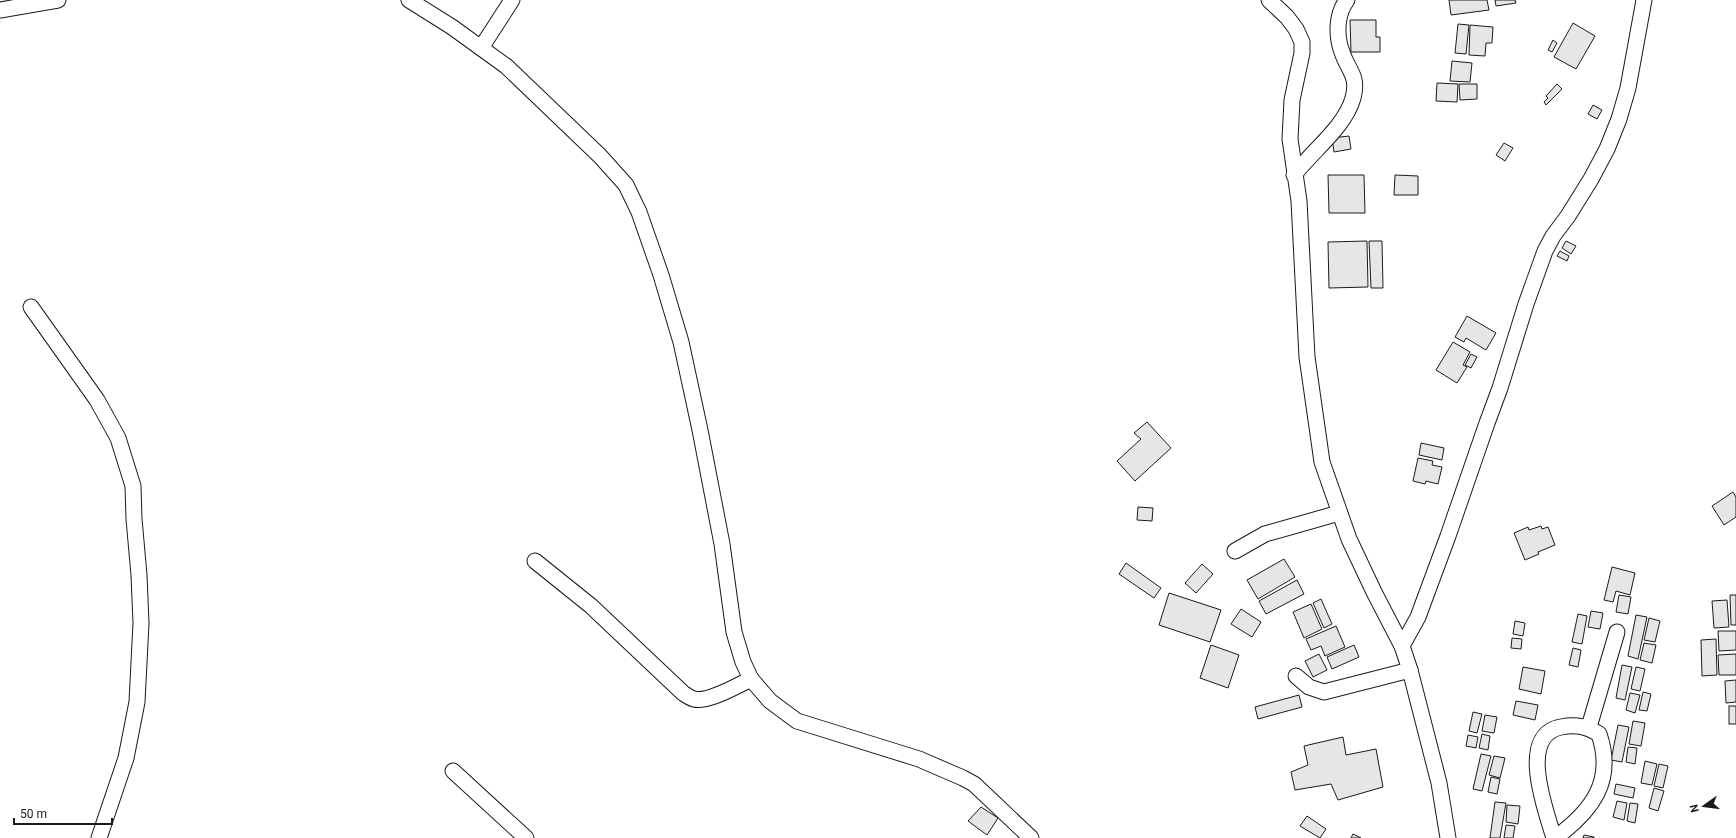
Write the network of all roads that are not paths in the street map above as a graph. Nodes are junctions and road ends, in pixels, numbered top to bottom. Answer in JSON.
{"nodes":[{"id":1,"x":58,"y":0,"type":"edge"},
{"id":2,"x":409,"y":0,"type":"edge"},
{"id":3,"x":512,"y":0,"type":"edge"},
{"id":4,"x":1269,"y":0,"type":"edge"},
{"id":5,"x":1347,"y":0,"type":"edge"},
{"id":6,"x":1644,"y":0,"type":"edge"},
{"id":7,"x":0,"y":10,"type":"edge"},
{"id":8,"x":481,"y":48,"type":"junction"},
{"id":9,"x":1294,"y":174,"type":"junction"},
{"id":10,"x":31,"y":307,"type":"dead end"},
{"id":11,"x":1339,"y":513,"type":"junction"},
{"id":12,"x":1234,"y":551,"type":"dead end"},
{"id":13,"x":535,"y":561,"type":"dead end"},
{"id":14,"x":1617,"y":632,"type":"dead end"},
{"id":15,"x":1402,"y":646,"type":"junction"},
{"id":16,"x":1410,"y":670,"type":"junction"},
{"id":17,"x":1296,"y":676,"type":"dead end"},
{"id":18,"x":751,"y":679,"type":"junction"},
{"id":19,"x":1588,"y":727,"type":"junction"},
{"id":20,"x":453,"y":771,"type":"dead end"},
{"id":21,"x":99,"y":838,"type":"edge"},
{"id":22,"x":526,"y":838,"type":"edge"},
{"id":23,"x":1031,"y":838,"type":"edge"},
{"id":24,"x":1448,"y":838,"type":"edge"},
{"id":25,"x":1555,"y":838,"type":"edge"}],
"edges":[{"from":1,"to":7,"type":"street"},
{"from":2,"to":8,"type":"street"},
{"from":3,"to":8,"type":"street"},
{"from":4,"to":9,"type":"street"},
{"from":5,"to":9,"type":"street"},
{"from":6,"to":15,"type":"street"},
{"from":8,"to":18,"type":"street"},
{"from":9,"to":11,"type":"street"},
{"from":10,"to":21,"type":"street"},
{"from":11,"to":12,"type":"street"},
{"from":11,"to":15,"type":"street"},
{"from":13,"to":18,"type":"street"},
{"from":14,"to":19,"type":"street"},
{"from":15,"to":16,"type":"street"},
{"from":16,"to":17,"type":"street"},
{"from":16,"to":24,"type":"street"},
{"from":18,"to":23,"type":"street"},
{"from":19,"to":25,"type":"street"},
{"from":19,"to":25,"type":"street"},
{"from":20,"to":22,"type":"street"}]}
